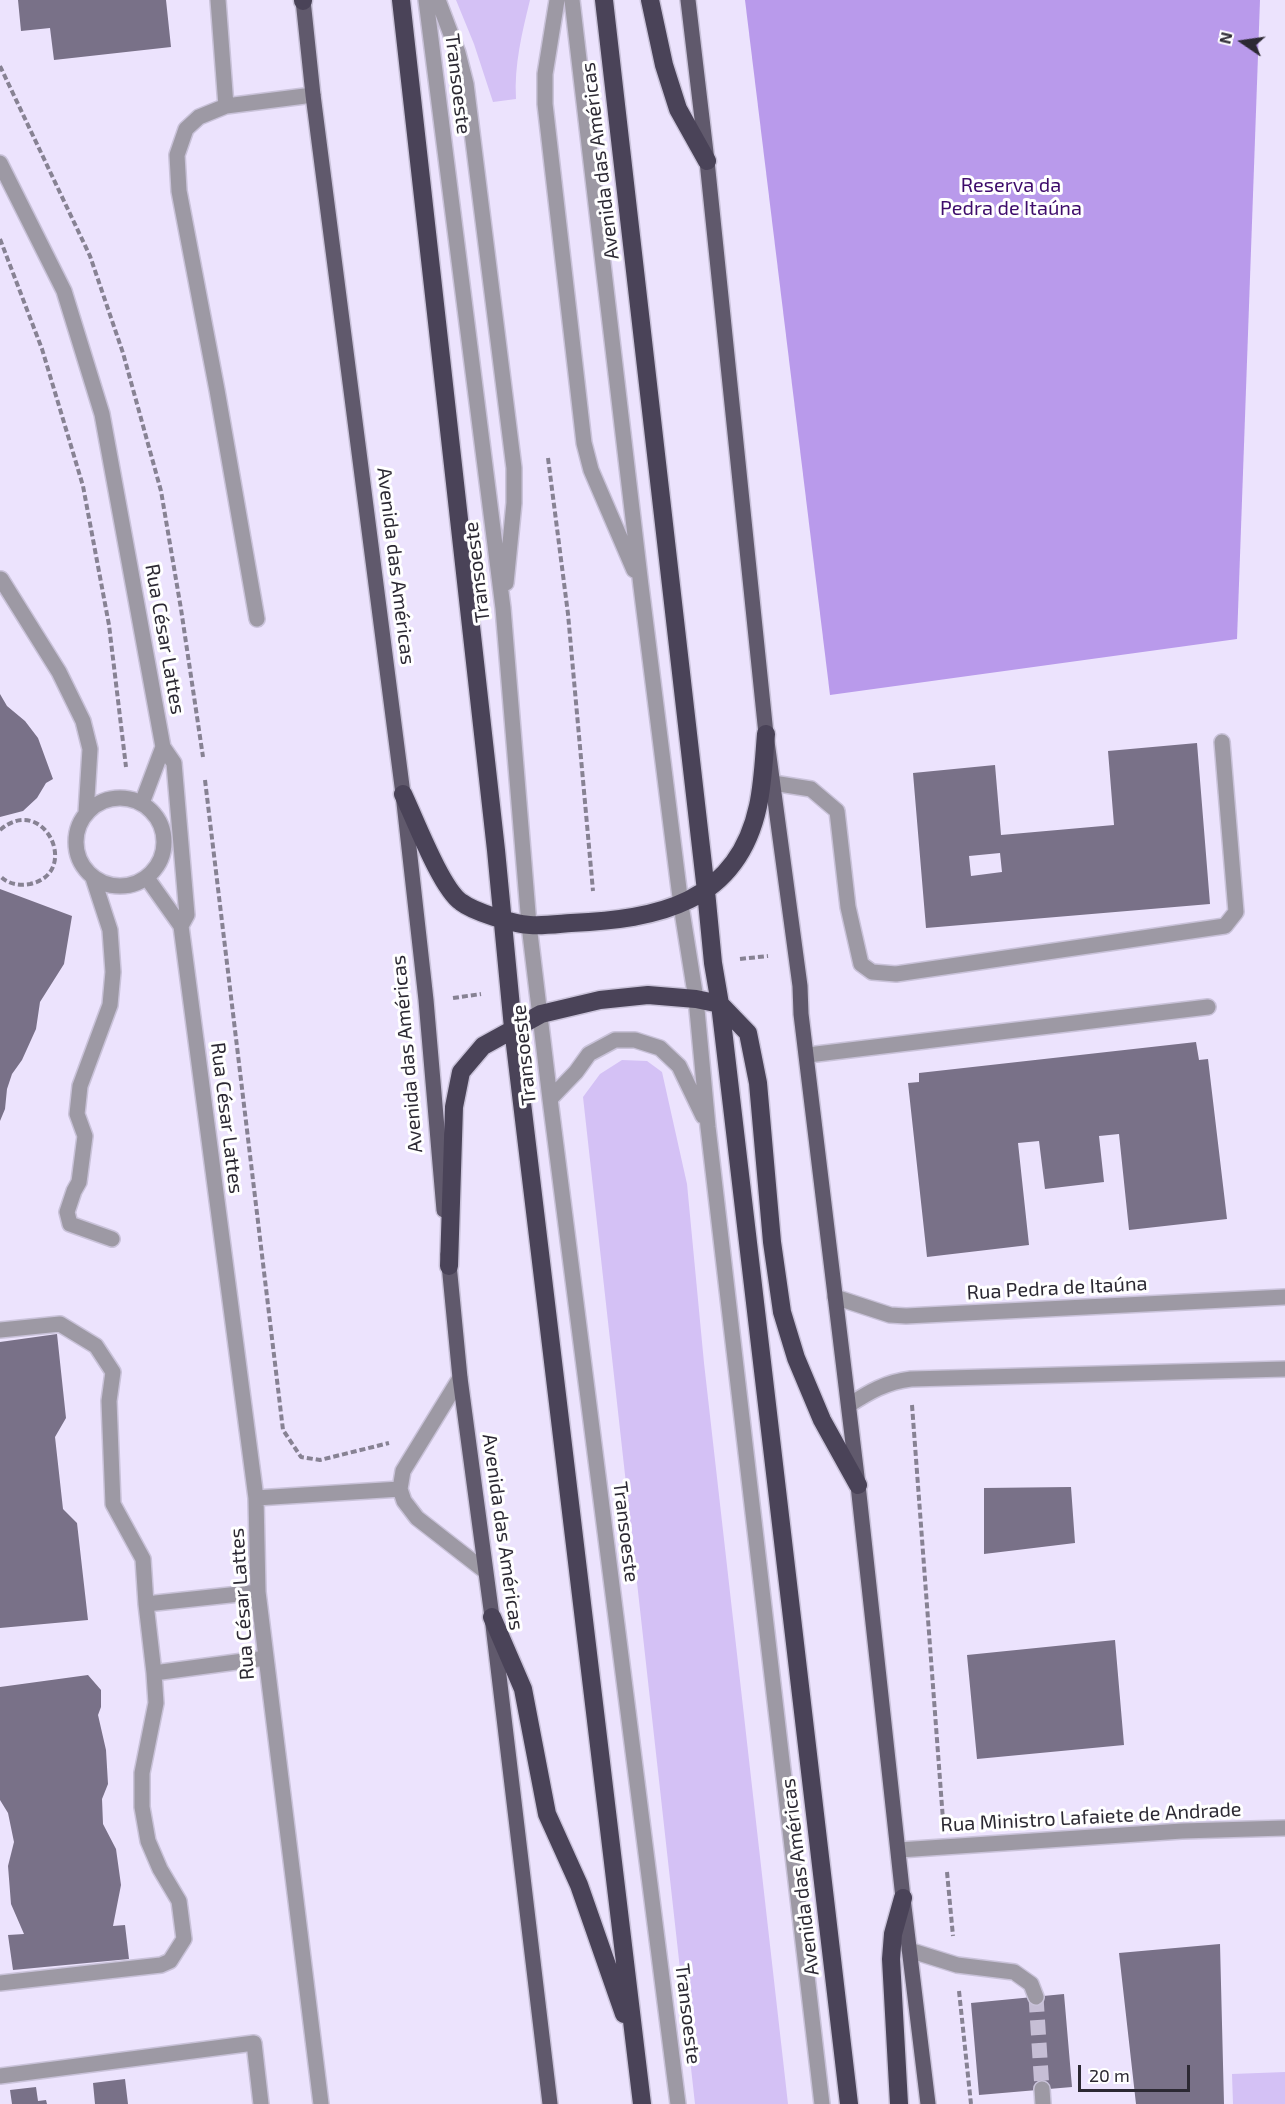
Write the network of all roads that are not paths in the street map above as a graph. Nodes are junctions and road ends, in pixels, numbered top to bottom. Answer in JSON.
{"nodes":[{"id":1,"x":218,"y":0,"type":"edge"},
{"id":2,"x":303,"y":0,"type":"edge"},
{"id":3,"x":400,"y":0,"type":"edge"},
{"id":4,"x":426,"y":0,"type":"edge"},
{"id":5,"x":438,"y":0,"type":"edge"},
{"id":6,"x":557,"y":0,"type":"edge"},
{"id":7,"x":572,"y":0,"type":"edge"},
{"id":8,"x":604,"y":0,"type":"edge"},
{"id":9,"x":650,"y":0,"type":"edge"},
{"id":10,"x":688,"y":0,"type":"edge"},
{"id":11,"x":313,"y":95,"type":"junction"},
{"id":12,"x":226,"y":106,"type":"junction"},
{"id":13,"x":707,"y":161,"type":"junction"},
{"id":14,"x":0,"y":163,"type":"edge"},
{"id":15,"x":1,"y":579,"type":"edge"},
{"id":16,"x":641,"y":586,"type":"junction"},
{"id":17,"x":503,"y":608,"type":"junction"},
{"id":18,"x":257,"y":619,"type":"dead end"},
{"id":19,"x":766,"y":734,"type":"junction"},
{"id":20,"x":1222,"y":742,"type":"dead end"},
{"id":21,"x":163,"y":747,"type":"junction"},
{"id":22,"x":773,"y":783,"type":"junction"},
{"id":23,"x":403,"y":794,"type":"junction"},
{"id":24,"x":134,"y":801,"type":"junction"},
{"id":25,"x":87,"y":813,"type":"junction"},
{"id":26,"x":93,"y":878,"type":"junction"},
{"id":27,"x":147,"y":878,"type":"junction"},
{"id":28,"x":706,"y":891,"type":"junction"},
{"id":29,"x":681,"y":905,"type":"junction"},
{"id":30,"x":503,"y":918,"type":"junction"},
{"id":31,"x":529,"y":925,"type":"junction"},
{"id":32,"x":181,"y":926,"type":"junction"},
{"id":33,"x":696,"y":999,"type":"junction"},
{"id":34,"x":720,"y":1004,"type":"junction"},
{"id":35,"x":1208,"y":1008,"type":"dead end"},
{"id":36,"x":541,"y":1014,"type":"junction"},
{"id":37,"x":513,"y":1028,"type":"junction"},
{"id":38,"x":808,"y":1055,"type":"junction"},
{"id":39,"x":550,"y":1099,"type":"junction"},
{"id":40,"x":708,"y":1126,"type":"junction"},
{"id":41,"x":112,"y":1239,"type":"dead end"},
{"id":42,"x":449,"y":1266,"type":"junction"},
{"id":43,"x":835,"y":1297,"type":"junction"},
{"id":44,"x":1285,"y":1297,"type":"edge"},
{"id":45,"x":0,"y":1330,"type":"edge"},
{"id":46,"x":1285,"y":1369,"type":"edge"},
{"id":47,"x":460,"y":1378,"type":"junction"},
{"id":48,"x":849,"y":1405,"type":"junction"},
{"id":49,"x":858,"y":1485,"type":"junction"},
{"id":50,"x":400,"y":1489,"type":"junction"},
{"id":51,"x":256,"y":1498,"type":"junction"},
{"id":52,"x":484,"y":1571,"type":"junction"},
{"id":53,"x":258,"y":1592,"type":"junction"},
{"id":54,"x":146,"y":1604,"type":"junction"},
{"id":55,"x":492,"y":1617,"type":"junction"},
{"id":56,"x":266,"y":1658,"type":"junction"},
{"id":57,"x":154,"y":1673,"type":"junction"},
{"id":58,"x":1285,"y":1828,"type":"edge"},
{"id":59,"x":899,"y":1850,"type":"junction"},
{"id":60,"x":903,"y":1898,"type":"junction"},
{"id":61,"x":909,"y":1950,"type":"junction"},
{"id":62,"x":0,"y":1983,"type":"edge"},
{"id":63,"x":1036,"y":1997,"type":"tunnel mouth"},
{"id":64,"x":636,"y":2048,"type":"junction"},
{"id":65,"x":0,"y":2076,"type":"edge"},
{"id":66,"x":261,"y":2104,"type":"edge"},
{"id":67,"x":321,"y":2104,"type":"edge"},
{"id":68,"x":550,"y":2104,"type":"edge"},
{"id":69,"x":642,"y":2104,"type":"edge"},
{"id":70,"x":678,"y":2104,"type":"edge"},
{"id":71,"x":822,"y":2104,"type":"edge"},
{"id":72,"x":849,"y":2104,"type":"edge"},
{"id":73,"x":899,"y":2104,"type":"edge"},
{"id":74,"x":928,"y":2104,"type":"edge"}],
"edges":[{"from":1,"to":12,"type":"street"},
{"from":2,"to":11,"type":"main road","name":"Avenida das Américas"},
{"from":3,"to":30,"type":"highway"},
{"from":4,"to":17,"type":"street","name":"Transoeste"},
{"from":5,"to":17,"type":"street"},
{"from":6,"to":16,"type":"street"},
{"from":7,"to":16,"type":"street"},
{"from":8,"to":28,"type":"highway","name":"Avenida das Américas"},
{"from":9,"to":13,"type":"highway"},
{"from":10,"to":13,"type":"main road"},
{"from":11,"to":12,"type":"street"},
{"from":11,"to":23,"type":"main road","name":"Avenida das Américas"},
{"from":12,"to":18,"type":"street"},
{"from":13,"to":19,"type":"main road"},
{"from":14,"to":21,"type":"street","name":"Rua César Lattes"},
{"from":15,"to":25,"type":"street"},
{"from":16,"to":29,"type":"street"},
{"from":17,"to":31,"type":"street","name":"Transoeste"},
{"from":19,"to":22,"type":"main road"},
{"from":19,"to":28,"type":"highway"},
{"from":20,"to":22,"type":"street"},
{"from":21,"to":24,"type":"street"},
{"from":21,"to":32,"type":"street","name":"Rua César Lattes"},
{"from":22,"to":38,"type":"main road"},
{"from":23,"to":30,"type":"highway"},
{"from":23,"to":42,"type":"main road","name":"Avenida das Américas"},
{"from":24,"to":25,"type":"street"},
{"from":24,"to":27,"type":"street"},
{"from":25,"to":26,"type":"street"},
{"from":26,"to":27,"type":"street"},
{"from":26,"to":41,"type":"street"},
{"from":27,"to":32,"type":"street"},
{"from":28,"to":29,"type":"highway"},
{"from":28,"to":34,"type":"highway","name":"Avenida das Américas"},
{"from":29,"to":31,"type":"highway"},
{"from":29,"to":33,"type":"street"},
{"from":30,"to":31,"type":"highway"},
{"from":30,"to":37,"type":"highway"},
{"from":31,"to":36,"type":"street","name":"Transoeste"},
{"from":32,"to":51,"type":"street","name":"Rua César Lattes"},
{"from":33,"to":34,"type":"highway"},
{"from":33,"to":36,"type":"highway"},
{"from":33,"to":40,"type":"street"},
{"from":34,"to":49,"type":"highway"},
{"from":34,"to":72,"type":"highway","name":"Avenida das Américas"},
{"from":35,"to":38,"type":"street"},
{"from":36,"to":37,"type":"highway"},
{"from":36,"to":39,"type":"street","name":"Transoeste"},
{"from":37,"to":42,"type":"highway"},
{"from":37,"to":64,"type":"highway"},
{"from":38,"to":43,"type":"main road"},
{"from":39,"to":40,"type":"street"},
{"from":39,"to":70,"type":"street","name":"Transoeste"},
{"from":40,"to":71,"type":"street"},
{"from":42,"to":47,"type":"main road","name":"Avenida das Américas"},
{"from":43,"to":44,"type":"street","name":"Rua Pedra de Itaúna"},
{"from":43,"to":48,"type":"main road"},
{"from":45,"to":54,"type":"street"},
{"from":46,"to":48,"type":"street"},
{"from":47,"to":50,"type":"street"},
{"from":47,"to":52,"type":"main road","name":"Avenida das Américas"},
{"from":48,"to":49,"type":"main road"},
{"from":49,"to":59,"type":"main road"},
{"from":50,"to":51,"type":"street"},
{"from":50,"to":52,"type":"street"},
{"from":51,"to":53,"type":"street","name":"Rua César Lattes"},
{"from":52,"to":55,"type":"main road","name":"Avenida das Américas"},
{"from":53,"to":54,"type":"street"},
{"from":53,"to":56,"type":"street","name":"Rua César Lattes"},
{"from":54,"to":57,"type":"street"},
{"from":55,"to":64,"type":"highway"},
{"from":55,"to":68,"type":"main road","name":"Avenida das Américas"},
{"from":56,"to":57,"type":"street"},
{"from":56,"to":67,"type":"street","name":"Rua César Lattes"},
{"from":57,"to":62,"type":"street"},
{"from":58,"to":59,"type":"street","name":"Rua Ministro Lafaiete de Andrade"},
{"from":59,"to":60,"type":"main road"},
{"from":60,"to":61,"type":"main road"},
{"from":60,"to":73,"type":"highway"},
{"from":61,"to":63,"type":"street"},
{"from":61,"to":74,"type":"main road"},
{"from":64,"to":69,"type":"highway"},
{"from":65,"to":66,"type":"street"}]}
